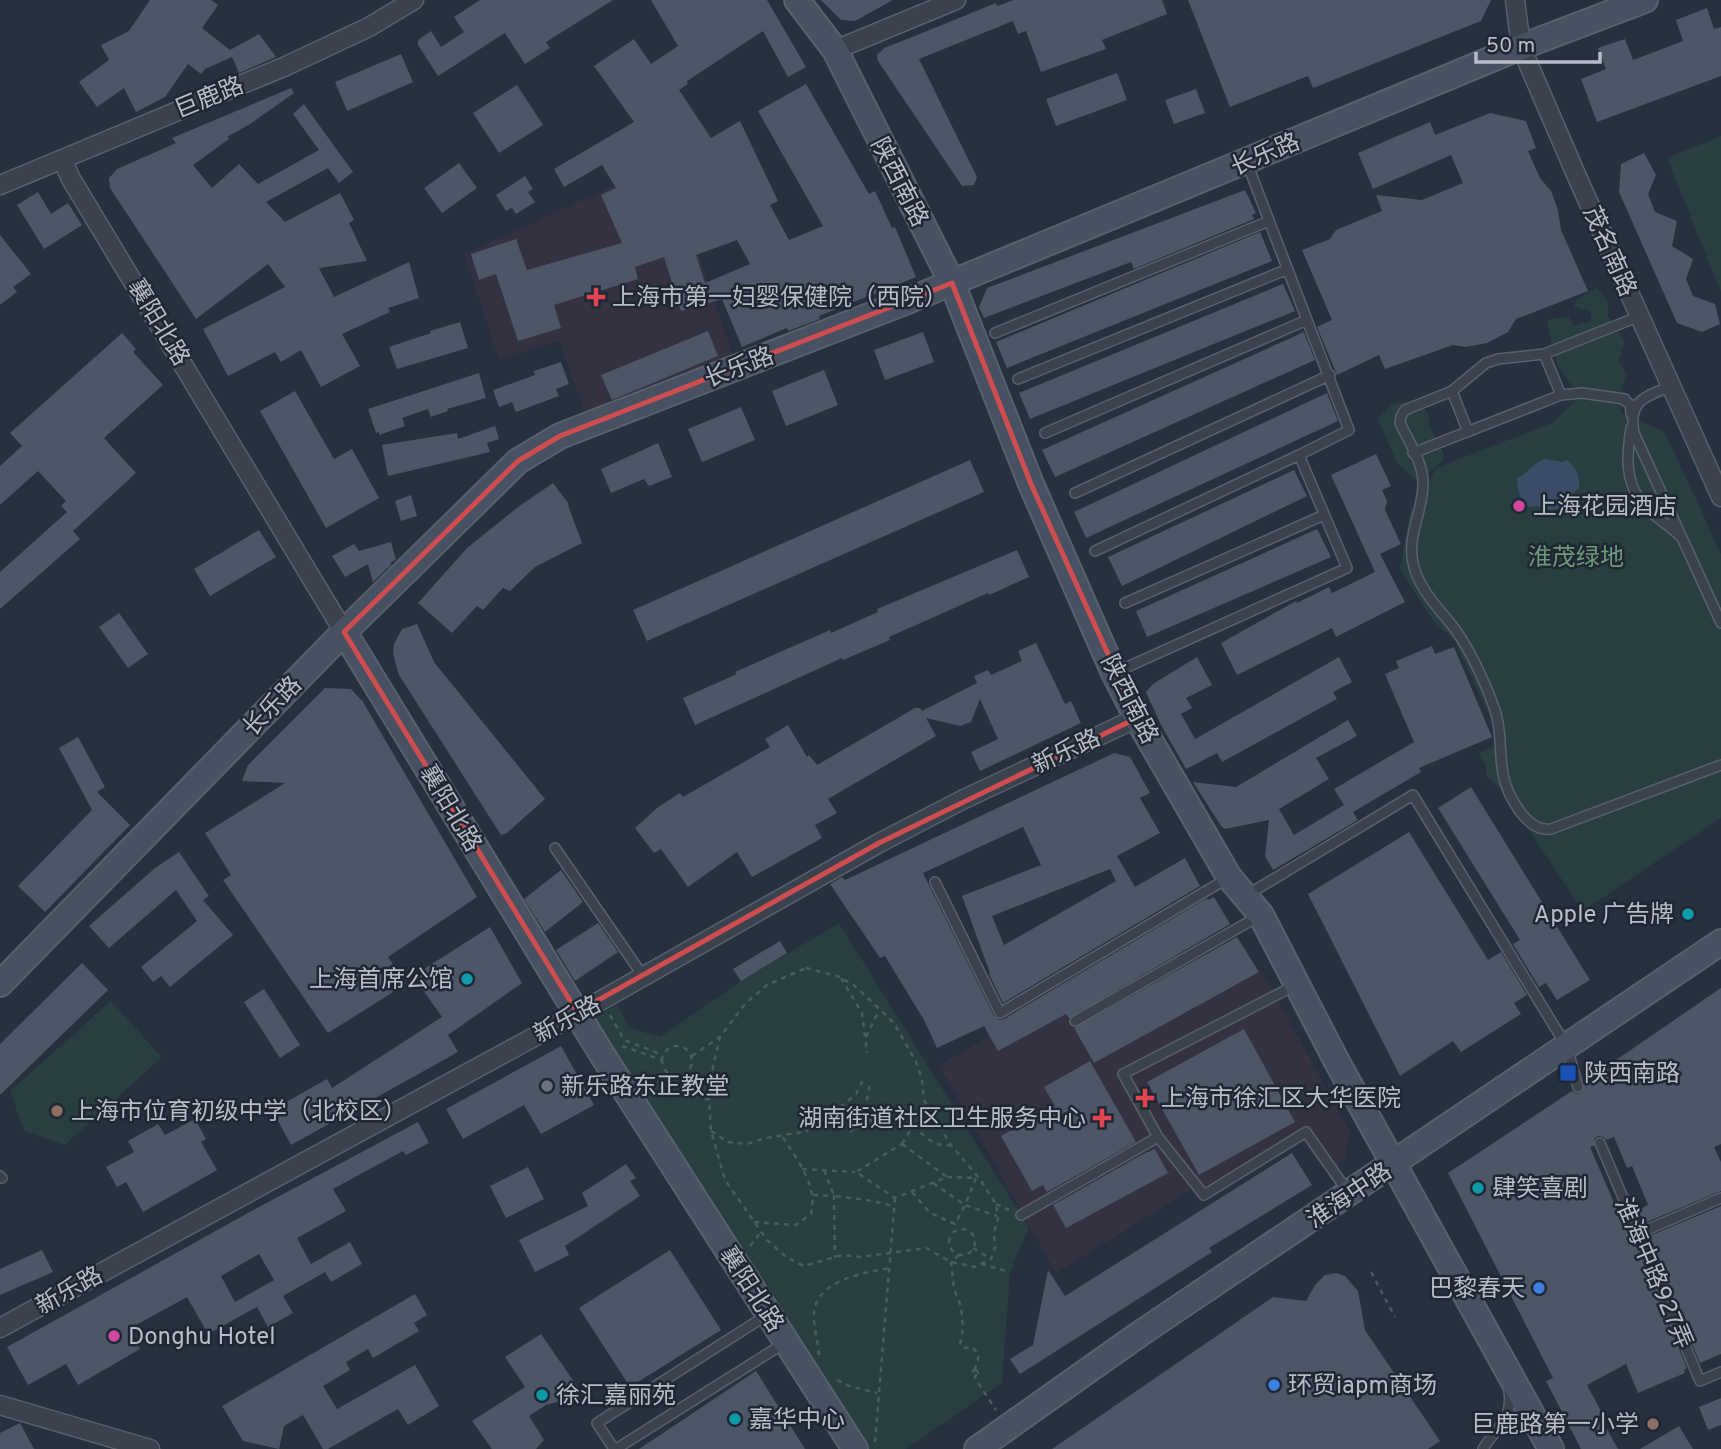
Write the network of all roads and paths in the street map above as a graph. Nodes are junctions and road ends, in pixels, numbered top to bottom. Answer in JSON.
{"nodes":[{"id":1,"x":414,"y":0,"type":"edge"},
{"id":2,"x":797,"y":0,"type":"edge"},
{"id":3,"x":956,"y":0,"type":"edge"},
{"id":4,"x":1515,"y":0,"type":"edge"},
{"id":5,"x":1645,"y":0,"type":"edge"},
{"id":6,"x":1521,"y":47,"type":"junction"},
{"id":7,"x":835,"y":50,"type":"junction"},
{"id":8,"x":62,"y":159,"type":"junction"},
{"id":9,"x":1246,"y":161,"type":"junction"},
{"id":10,"x":0,"y":185,"type":"edge"},
{"id":11,"x":1269,"y":221,"type":"junction"},
{"id":12,"x":1288,"y":269,"type":"junction"},
{"id":13,"x":952,"y":283,"type":"junction"},
{"id":14,"x":1640,"y":316,"type":"junction"},
{"id":15,"x":1307,"y":320,"type":"junction"},
{"id":16,"x":995,"y":333,"type":"dead end"},
{"id":17,"x":1544,"y":354,"type":"junction"},
{"id":18,"x":1330,"y":375,"type":"junction"},
{"id":19,"x":1018,"y":379,"type":"dead end"},
{"id":20,"x":1672,"y":385,"type":"junction"},
{"id":21,"x":1452,"y":391,"type":"junction"},
{"id":22,"x":1561,"y":395,"type":"junction"},
{"id":23,"x":1622,"y":398,"type":"junction"},
{"id":24,"x":1640,"y":401,"type":"junction"},
{"id":25,"x":1632,"y":421,"type":"junction"},
{"id":26,"x":1468,"y":432,"type":"junction"},
{"id":27,"x":1045,"y":433,"type":"dead end"},
{"id":28,"x":1413,"y":453,"type":"junction"},
{"id":29,"x":1299,"y":456,"type":"junction"},
{"id":30,"x":1075,"y":493,"type":"dead end"},
{"id":31,"x":1721,"y":497,"type":"edge"},
{"id":32,"x":1324,"y":515,"type":"junction"},
{"id":33,"x":1682,"y":538,"type":"junction"},
{"id":34,"x":1095,"y":551,"type":"dead end"},
{"id":35,"x":1125,"y":603,"type":"dead end"},
{"id":36,"x":1721,"y":623,"type":"edge"},
{"id":37,"x":344,"y":632,"type":"junction"},
{"id":38,"x":1114,"y":673,"type":"junction"},
{"id":39,"x":1137,"y":718,"type":"junction"},
{"id":40,"x":1721,"y":765,"type":"edge"},
{"id":41,"x":555,"y":848,"type":"dead end"},
{"id":42,"x":1229,"y":877,"type":"junction"},
{"id":43,"x":935,"y":882,"type":"dead end"},
{"id":44,"x":1245,"y":896,"type":"junction"},
{"id":45,"x":1261,"y":915,"type":"junction"},
{"id":46,"x":1721,"y":942,"type":"edge"},
{"id":47,"x":643,"y":976,"type":"junction"},
{"id":48,"x":840,"y":977,"type":"junction"},
{"id":49,"x":0,"y":984,"type":"edge"},
{"id":50,"x":1298,"y":985,"type":"junction"},
{"id":51,"x":600,"y":1001,"type":"junction"},
{"id":52,"x":879,"y":1010,"type":"junction"},
{"id":53,"x":577,"y":1012,"type":"junction"},
{"id":54,"x":1075,"y":1021,"type":"dead end"},
{"id":55,"x":720,"y":1037,"type":"junction"},
{"id":56,"x":866,"y":1037,"type":"junction"},
{"id":57,"x":622,"y":1046,"type":"dead end"},
{"id":58,"x":1567,"y":1047,"type":"junction"},
{"id":59,"x":867,"y":1053,"type":"dead end"},
{"id":60,"x":663,"y":1055,"type":"junction"},
{"id":61,"x":692,"y":1056,"type":"junction"},
{"id":62,"x":662,"y":1060,"type":"junction"},
{"id":63,"x":686,"y":1073,"type":"junction"},
{"id":64,"x":863,"y":1080,"type":"dead end"},
{"id":65,"x":870,"y":1084,"type":"dead end"},
{"id":66,"x":1578,"y":1087,"type":"dead end"},
{"id":67,"x":924,"y":1100,"type":"junction"},
{"id":68,"x":709,"y":1102,"type":"junction"},
{"id":69,"x":917,"y":1118,"type":"junction"},
{"id":70,"x":825,"y":1120,"type":"dead end"},
{"id":71,"x":870,"y":1121,"type":"junction"},
{"id":72,"x":913,"y":1126,"type":"junction"},
{"id":73,"x":711,"y":1131,"type":"junction"},
{"id":74,"x":808,"y":1131,"type":"dead end"},
{"id":75,"x":850,"y":1132,"type":"dead end"},
{"id":76,"x":782,"y":1136,"type":"junction"},
{"id":77,"x":1158,"y":1137,"type":"junction"},
{"id":78,"x":1600,"y":1143,"type":"dead end"},
{"id":79,"x":902,"y":1144,"type":"junction"},
{"id":80,"x":951,"y":1145,"type":"junction"},
{"id":81,"x":1394,"y":1164,"type":"junction"},
{"id":82,"x":802,"y":1169,"type":"junction"},
{"id":83,"x":824,"y":1170,"type":"junction"},
{"id":84,"x":856,"y":1172,"type":"junction"},
{"id":85,"x":947,"y":1177,"type":"junction"},
{"id":86,"x":978,"y":1178,"type":"junction"},
{"id":87,"x":933,"y":1183,"type":"junction"},
{"id":88,"x":911,"y":1191,"type":"junction"},
{"id":89,"x":813,"y":1195,"type":"junction"},
{"id":90,"x":1350,"y":1195,"type":"junction"},
{"id":91,"x":834,"y":1196,"type":"junction"},
{"id":92,"x":895,"y":1198,"type":"junction"},
{"id":93,"x":1721,"y":1198,"type":"edge"},
{"id":94,"x":965,"y":1205,"type":"junction"},
{"id":95,"x":894,"y":1206,"type":"junction"},
{"id":96,"x":1021,"y":1215,"type":"dead end"},
{"id":97,"x":997,"y":1216,"type":"junction"},
{"id":98,"x":754,"y":1222,"type":"junction"},
{"id":99,"x":955,"y":1224,"type":"junction"},
{"id":100,"x":957,"y":1232,"type":"junction"},
{"id":101,"x":1637,"y":1234,"type":"junction"},
{"id":102,"x":973,"y":1248,"type":"junction"},
{"id":103,"x":890,"y":1254,"type":"junction"},
{"id":104,"x":959,"y":1255,"type":"junction"},
{"id":105,"x":835,"y":1258,"type":"junction"},
{"id":106,"x":990,"y":1259,"type":"junction"},
{"id":107,"x":951,"y":1262,"type":"junction"},
{"id":108,"x":981,"y":1264,"type":"junction"},
{"id":109,"x":889,"y":1268,"type":"junction"},
{"id":110,"x":1010,"y":1272,"type":"dead end"},
{"id":111,"x":1371,"y":1272,"type":"dead end"},
{"id":112,"x":768,"y":1314,"type":"junction"},
{"id":113,"x":1395,"y":1317,"type":"dead end"},
{"id":114,"x":0,"y":1328,"type":"edge"},
{"id":115,"x":786,"y":1342,"type":"junction"},
{"id":116,"x":820,"y":1358,"type":"dead end"},
{"id":117,"x":1506,"y":1368,"type":"junction"},
{"id":118,"x":1721,"y":1372,"type":"edge"},
{"id":119,"x":836,"y":1380,"type":"dead end"},
{"id":120,"x":879,"y":1393,"type":"junction"},
{"id":121,"x":0,"y":1405,"type":"edge"},
{"id":122,"x":1009,"y":1426,"type":"junction"},
{"id":123,"x":150,"y":1449,"type":"edge"},
{"id":124,"x":615,"y":1449,"type":"edge"},
{"id":125,"x":855,"y":1449,"type":"edge"},
{"id":126,"x":874,"y":1449,"type":"edge"},
{"id":127,"x":976,"y":1449,"type":"edge"},
{"id":128,"x":1483,"y":1449,"type":"edge"},
{"id":129,"x":1551,"y":1449,"type":"edge"}],
"edges":[{"from":1,"to":8,"type":"street","name":"巨鹿路"},
{"from":2,"to":7,"type":"street","name":"陕西南路"},
{"from":3,"to":7,"type":"street"},
{"from":4,"to":6,"type":"street","name":"茂名南路"},
{"from":5,"to":6,"type":"street","name":"长乐路"},
{"from":6,"to":9,"type":"street","name":"长乐路"},
{"from":6,"to":14,"type":"street","name":"茂名南路"},
{"from":7,"to":13,"type":"street","name":"陕西南路"},
{"from":8,"to":10,"type":"street","name":"巨鹿路"},
{"from":8,"to":37,"type":"street","name":"襄阳北路"},
{"from":9,"to":11,"type":"lane"},
{"from":9,"to":13,"type":"street","name":"长乐路"},
{"from":11,"to":12,"type":"lane"},
{"from":11,"to":16,"type":"lane"},
{"from":12,"to":15,"type":"lane"},
{"from":12,"to":19,"type":"lane"},
{"from":13,"to":37,"type":"street","name":"长乐路"},
{"from":13,"to":38,"type":"street","name":"陕西南路"},
{"from":14,"to":17,"type":"lane"},
{"from":14,"to":20,"type":"street","name":"茂名南路"},
{"from":15,"to":18,"type":"lane"},
{"from":15,"to":27,"type":"lane"},
{"from":17,"to":21,"type":"lane"},
{"from":17,"to":22,"type":"lane"},
{"from":18,"to":29,"type":"lane"},
{"from":18,"to":30,"type":"lane"},
{"from":20,"to":24,"type":"lane"},
{"from":20,"to":31,"type":"street","name":"茂名南路"},
{"from":21,"to":26,"type":"lane"},
{"from":21,"to":28,"type":"lane"},
{"from":22,"to":23,"type":"lane"},
{"from":22,"to":26,"type":"lane"},
{"from":23,"to":24,"type":"lane"},
{"from":23,"to":25,"type":"lane"},
{"from":24,"to":25,"type":"lane"},
{"from":25,"to":33,"type":"lane"},
{"from":25,"to":33,"type":"lane"},
{"from":26,"to":28,"type":"lane"},
{"from":28,"to":40,"type":"lane"},
{"from":29,"to":32,"type":"lane"},
{"from":29,"to":34,"type":"lane"},
{"from":32,"to":35,"type":"lane"},
{"from":32,"to":38,"type":"lane"},
{"from":33,"to":36,"type":"lane"},
{"from":37,"to":49,"type":"street","name":"长乐路"},
{"from":37,"to":53,"type":"street","name":"襄阳北路"},
{"from":38,"to":39,"type":"street","name":"陕西南路"},
{"from":39,"to":42,"type":"street","name":"陕西南路"},
{"from":39,"to":47,"type":"street","name":"新乐路"},
{"from":41,"to":47,"type":"lane"},
{"from":42,"to":43,"type":"lane"},
{"from":42,"to":44,"type":"street","name":"陕西南路"},
{"from":44,"to":45,"type":"street","name":"陕西南路"},
{"from":44,"to":58,"type":"lane"},
{"from":45,"to":50,"type":"street","name":"陕西南路"},
{"from":45,"to":54,"type":"lane"},
{"from":46,"to":58,"type":"street","name":"淮海中路"},
{"from":47,"to":51,"type":"street","name":"新乐路"},
{"from":48,"to":52,"type":"path"},
{"from":48,"to":55,"type":"path"},
{"from":48,"to":56,"type":"path"},
{"from":50,"to":77,"type":"lane"},
{"from":50,"to":81,"type":"street","name":"陕西南路"},
{"from":51,"to":53,"type":"street","name":"新乐路"},
{"from":51,"to":60,"type":"path"},
{"from":52,"to":56,"type":"path"},
{"from":52,"to":67,"type":"path"},
{"from":53,"to":112,"type":"street","name":"襄阳北路"},
{"from":53,"to":114,"type":"street","name":"新乐路"},
{"from":55,"to":61,"type":"path"},
{"from":55,"to":68,"type":"path"},
{"from":56,"to":59,"type":"path"},
{"from":57,"to":62,"type":"path"},
{"from":58,"to":66,"type":"lane"},
{"from":58,"to":81,"type":"street","name":"淮海中路"},
{"from":60,"to":61,"type":"path"},
{"from":60,"to":62,"type":"path"},
{"from":61,"to":63,"type":"path"},
{"from":62,"to":63,"type":"path"},
{"from":63,"to":68,"type":"path"},
{"from":64,"to":70,"type":"path"},
{"from":65,"to":71,"type":"path"},
{"from":67,"to":69,"type":"path"},
{"from":67,"to":80,"type":"path"},
{"from":68,"to":73,"type":"path"},
{"from":69,"to":71,"type":"path"},
{"from":69,"to":72,"type":"path"},
{"from":71,"to":75,"type":"path"},
{"from":72,"to":79,"type":"path"},
{"from":72,"to":80,"type":"path"},
{"from":73,"to":76,"type":"path"},
{"from":73,"to":98,"type":"path"},
{"from":74,"to":76,"type":"path"},
{"from":76,"to":82,"type":"path"},
{"from":77,"to":90,"type":"lane"},
{"from":77,"to":96,"type":"lane"},
{"from":78,"to":101,"type":"lane","name":"淮海中路927弄"},
{"from":79,"to":84,"type":"path"},
{"from":79,"to":85,"type":"path"},
{"from":80,"to":86,"type":"path"},
{"from":81,"to":90,"type":"street","name":"淮海中路"},
{"from":81,"to":117,"type":"street","name":"陕西南路"},
{"from":82,"to":83,"type":"path"},
{"from":82,"to":89,"type":"path"},
{"from":83,"to":84,"type":"path"},
{"from":83,"to":91,"type":"path"},
{"from":84,"to":92,"type":"path"},
{"from":85,"to":86,"type":"path"},
{"from":85,"to":87,"type":"path"},
{"from":86,"to":94,"type":"path"},
{"from":86,"to":97,"type":"path"},
{"from":87,"to":88,"type":"path"},
{"from":87,"to":94,"type":"path"},
{"from":88,"to":92,"type":"path"},
{"from":88,"to":99,"type":"path"},
{"from":89,"to":91,"type":"path"},
{"from":89,"to":98,"type":"path"},
{"from":90,"to":122,"type":"street","name":"淮海中路"},
{"from":91,"to":95,"type":"path"},
{"from":91,"to":105,"type":"path"},
{"from":92,"to":95,"type":"path"},
{"from":93,"to":101,"type":"lane"},
{"from":94,"to":97,"type":"path"},
{"from":94,"to":99,"type":"path"},
{"from":95,"to":103,"type":"path"},
{"from":97,"to":106,"type":"path"},
{"from":98,"to":105,"type":"path"},
{"from":99,"to":100,"type":"path"},
{"from":100,"to":102,"type":"path"},
{"from":100,"to":104,"type":"path"},
{"from":101,"to":118,"type":"lane","name":"淮海中路927弄"},
{"from":102,"to":104,"type":"path"},
{"from":102,"to":106,"type":"path"},
{"from":103,"to":105,"type":"path"},
{"from":103,"to":107,"type":"path"},
{"from":103,"to":109,"type":"path"},
{"from":104,"to":107,"type":"path"},
{"from":106,"to":108,"type":"path"},
{"from":107,"to":108,"type":"path"},
{"from":107,"to":122,"type":"path"},
{"from":108,"to":110,"type":"path"},
{"from":109,"to":116,"type":"path"},
{"from":109,"to":120,"type":"path"},
{"from":111,"to":113,"type":"path"},
{"from":112,"to":115,"type":"street","name":"襄阳北路"},
{"from":112,"to":124,"type":"lane"},
{"from":115,"to":124,"type":"lane"},
{"from":115,"to":125,"type":"street","name":"襄阳北路"},
{"from":117,"to":128,"type":"lane"},
{"from":117,"to":129,"type":"street","name":"陕西南路"},
{"from":119,"to":120,"type":"path"},
{"from":120,"to":126,"type":"path"},
{"from":121,"to":123,"type":"street"},
{"from":122,"to":127,"type":"street","name":"淮海中路"}]}
